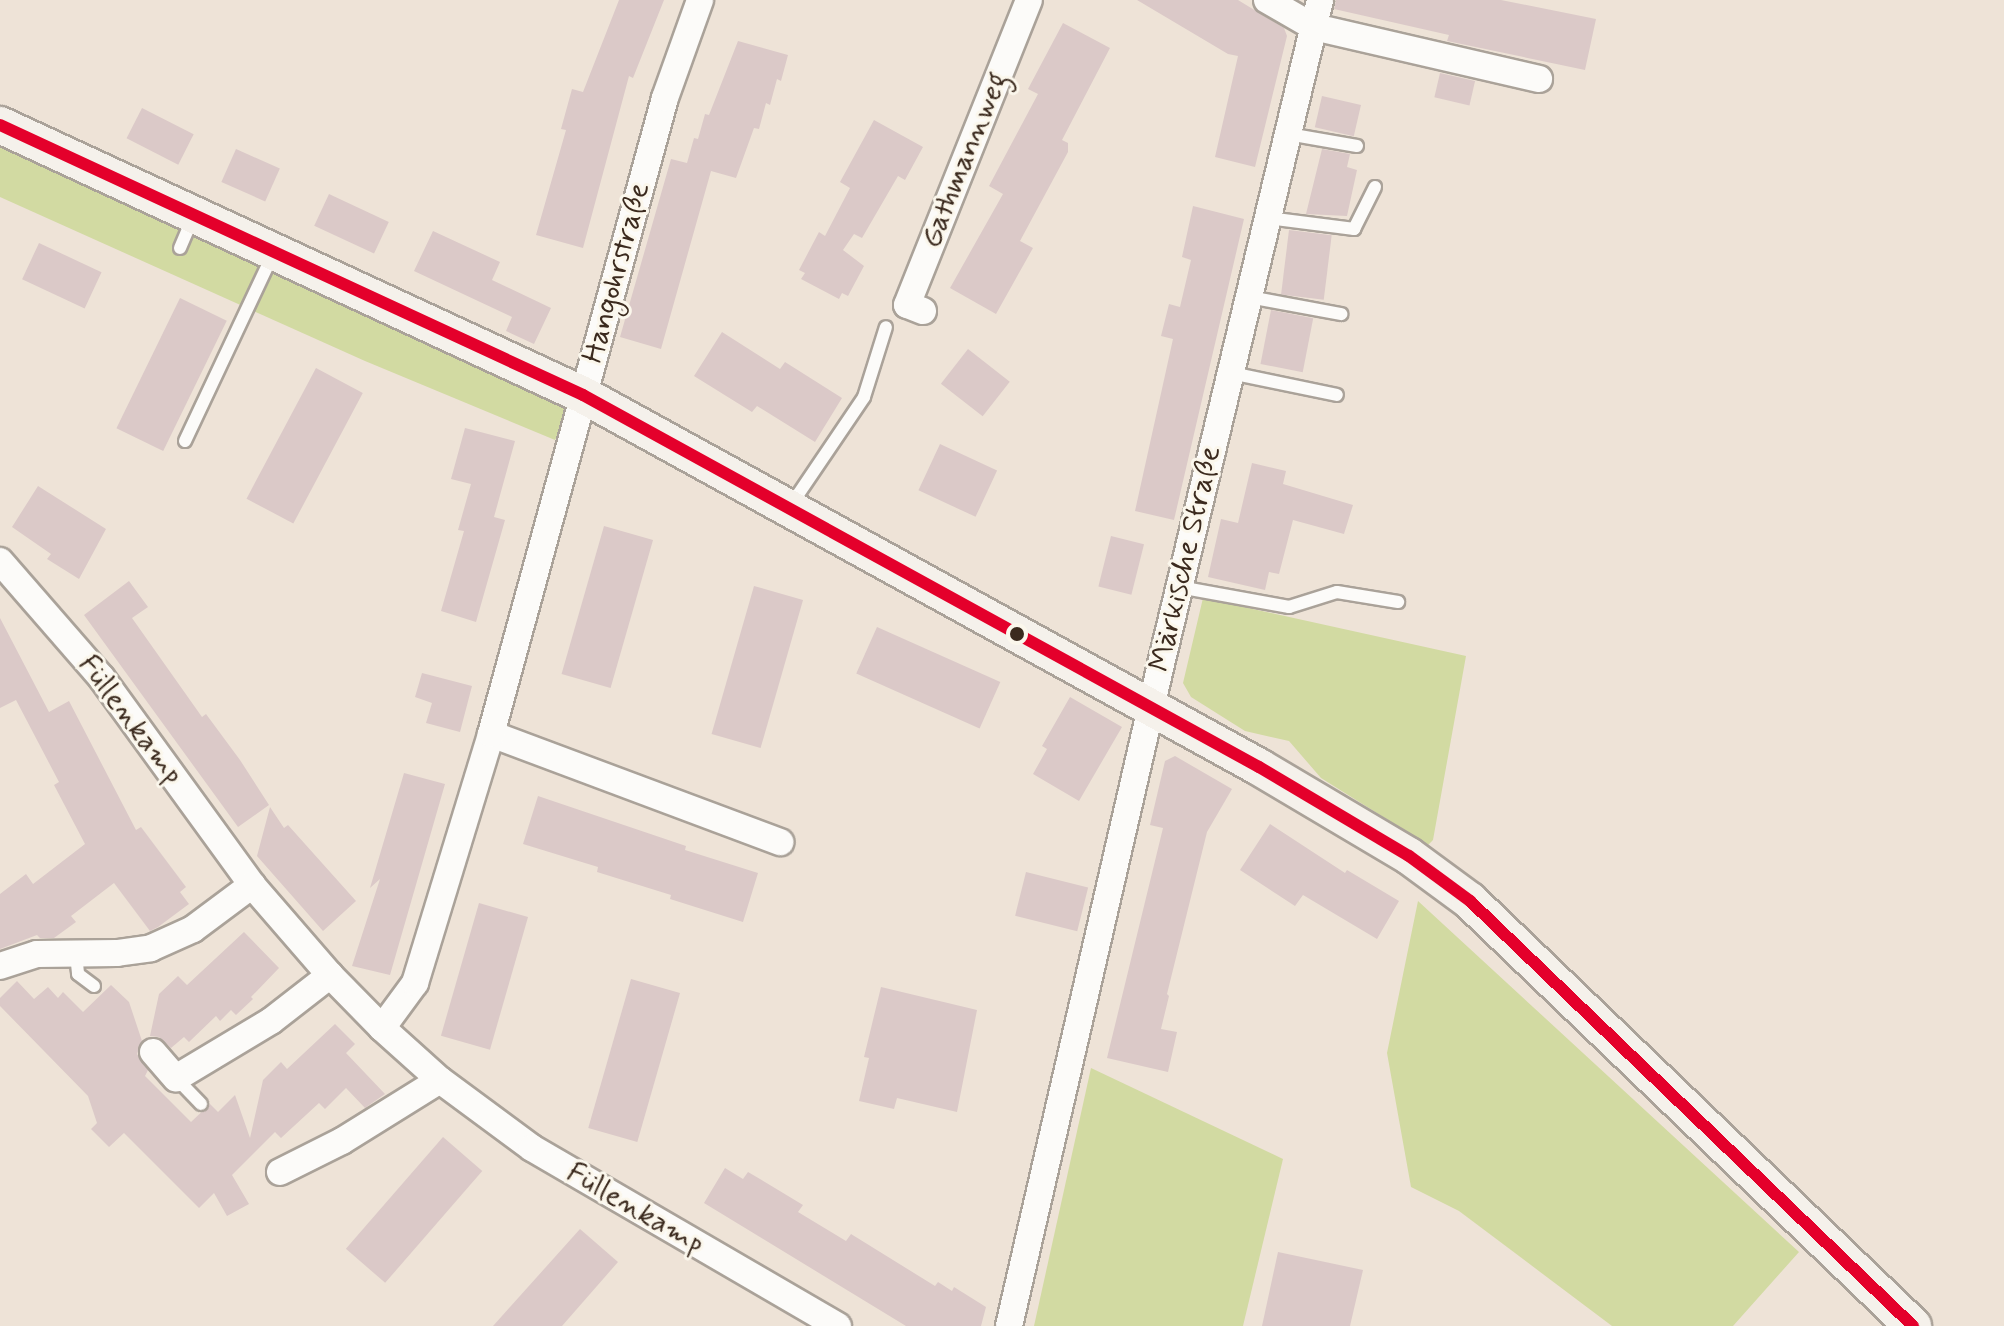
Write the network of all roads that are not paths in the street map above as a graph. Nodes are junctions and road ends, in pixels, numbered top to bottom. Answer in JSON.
{"nodes":[{"id":1,"x":700,"y":0,"type":"edge"},
{"id":2,"x":1029,"y":0,"type":"edge"},
{"id":3,"x":1267,"y":0,"type":"edge"},
{"id":4,"x":1320,"y":0,"type":"edge"},
{"id":5,"x":1314,"y":27,"type":"junction"},
{"id":6,"x":1539,"y":79,"type":"dead end"},
{"id":7,"x":0,"y":125,"type":"edge"},
{"id":8,"x":1288,"y":134,"type":"junction"},
{"id":9,"x":1357,"y":146,"type":"dead end"},
{"id":10,"x":1375,"y":187,"type":"dead end"},
{"id":11,"x":195,"y":215,"type":"junction"},
{"id":12,"x":1268,"y":218,"type":"junction"},
{"id":13,"x":180,"y":248,"type":"dead end"},
{"id":14,"x":275,"y":251,"type":"junction"},
{"id":15,"x":1249,"y":297,"type":"junction"},
{"id":16,"x":923,"y":311,"type":"dead end"},
{"id":17,"x":1341,"y":314,"type":"dead end"},
{"id":18,"x":886,"y":327,"type":"dead end"},
{"id":19,"x":1231,"y":373,"type":"junction"},
{"id":20,"x":583,"y":395,"type":"junction"},
{"id":21,"x":1337,"y":395,"type":"dead end"},
{"id":22,"x":185,"y":441,"type":"dead end"},
{"id":23,"x":789,"y":508,"type":"junction"},
{"id":24,"x":0,"y":561,"type":"edge"},
{"id":25,"x":1179,"y":587,"type":"junction"},
{"id":26,"x":1398,"y":602,"type":"dead end"},
{"id":27,"x":1151,"y":709,"type":"junction"},
{"id":28,"x":491,"y":734,"type":"junction"},
{"id":29,"x":780,"y":842,"type":"dead end"},
{"id":30,"x":252,"y":885,"type":"junction"},
{"id":31,"x":76,"y":954,"type":"junction"},
{"id":32,"x":0,"y":966,"type":"edge"},
{"id":33,"x":330,"y":975,"type":"junction"},
{"id":34,"x":94,"y":986,"type":"dead end"},
{"id":35,"x":382,"y":1028,"type":"junction"},
{"id":36,"x":153,"y":1052,"type":"dead end"},
{"id":37,"x":176,"y":1078,"type":"junction"},
{"id":38,"x":440,"y":1080,"type":"junction"},
{"id":39,"x":201,"y":1104,"type":"dead end"},
{"id":40,"x":280,"y":1172,"type":"dead end"},
{"id":41,"x":838,"y":1326,"type":"edge"},
{"id":42,"x":1009,"y":1326,"type":"edge"},
{"id":43,"x":1913,"y":1326,"type":"edge"}],
"edges":[{"from":1,"to":20,"type":"street","name":"Hangohrstraße"},
{"from":2,"to":16,"type":"street","name":"Gathmannweg"},
{"from":3,"to":5,"type":"street"},
{"from":4,"to":5,"type":"street","name":"Märkische Straße"},
{"from":5,"to":6,"type":"street"},
{"from":5,"to":8,"type":"street","name":"Märkische Straße"},
{"from":7,"to":11,"type":"main road"},
{"from":8,"to":9,"type":"lane"},
{"from":8,"to":12,"type":"street","name":"Märkische Straße"},
{"from":10,"to":12,"type":"lane"},
{"from":11,"to":13,"type":"lane"},
{"from":11,"to":14,"type":"main road"},
{"from":12,"to":15,"type":"street","name":"Märkische Straße"},
{"from":14,"to":20,"type":"main road"},
{"from":14,"to":22,"type":"lane"},
{"from":15,"to":17,"type":"lane"},
{"from":15,"to":19,"type":"street","name":"Märkische Straße"},
{"from":18,"to":23,"type":"lane"},
{"from":19,"to":21,"type":"lane"},
{"from":19,"to":25,"type":"street","name":"Märkische Straße"},
{"from":20,"to":23,"type":"main road"},
{"from":20,"to":28,"type":"street","name":"Hangohrstraße"},
{"from":23,"to":27,"type":"main road"},
{"from":24,"to":30,"type":"street","name":"Füllenkamp"},
{"from":25,"to":26,"type":"lane"},
{"from":25,"to":27,"type":"street","name":"Märkische Straße"},
{"from":27,"to":42,"type":"street","name":"Märkische Straße"},
{"from":27,"to":43,"type":"main road"},
{"from":28,"to":29,"type":"street"},
{"from":28,"to":35,"type":"street","name":"Hangohrstraße"},
{"from":30,"to":31,"type":"street"},
{"from":30,"to":33,"type":"street","name":"Füllenkamp"},
{"from":31,"to":32,"type":"street"},
{"from":31,"to":34,"type":"lane"},
{"from":33,"to":35,"type":"street","name":"Füllenkamp"},
{"from":33,"to":37,"type":"street"},
{"from":35,"to":38,"type":"street","name":"Füllenkamp"},
{"from":36,"to":37,"type":"street"},
{"from":37,"to":39,"type":"lane"},
{"from":38,"to":40,"type":"street"},
{"from":38,"to":41,"type":"street","name":"Füllenkamp"}]}
